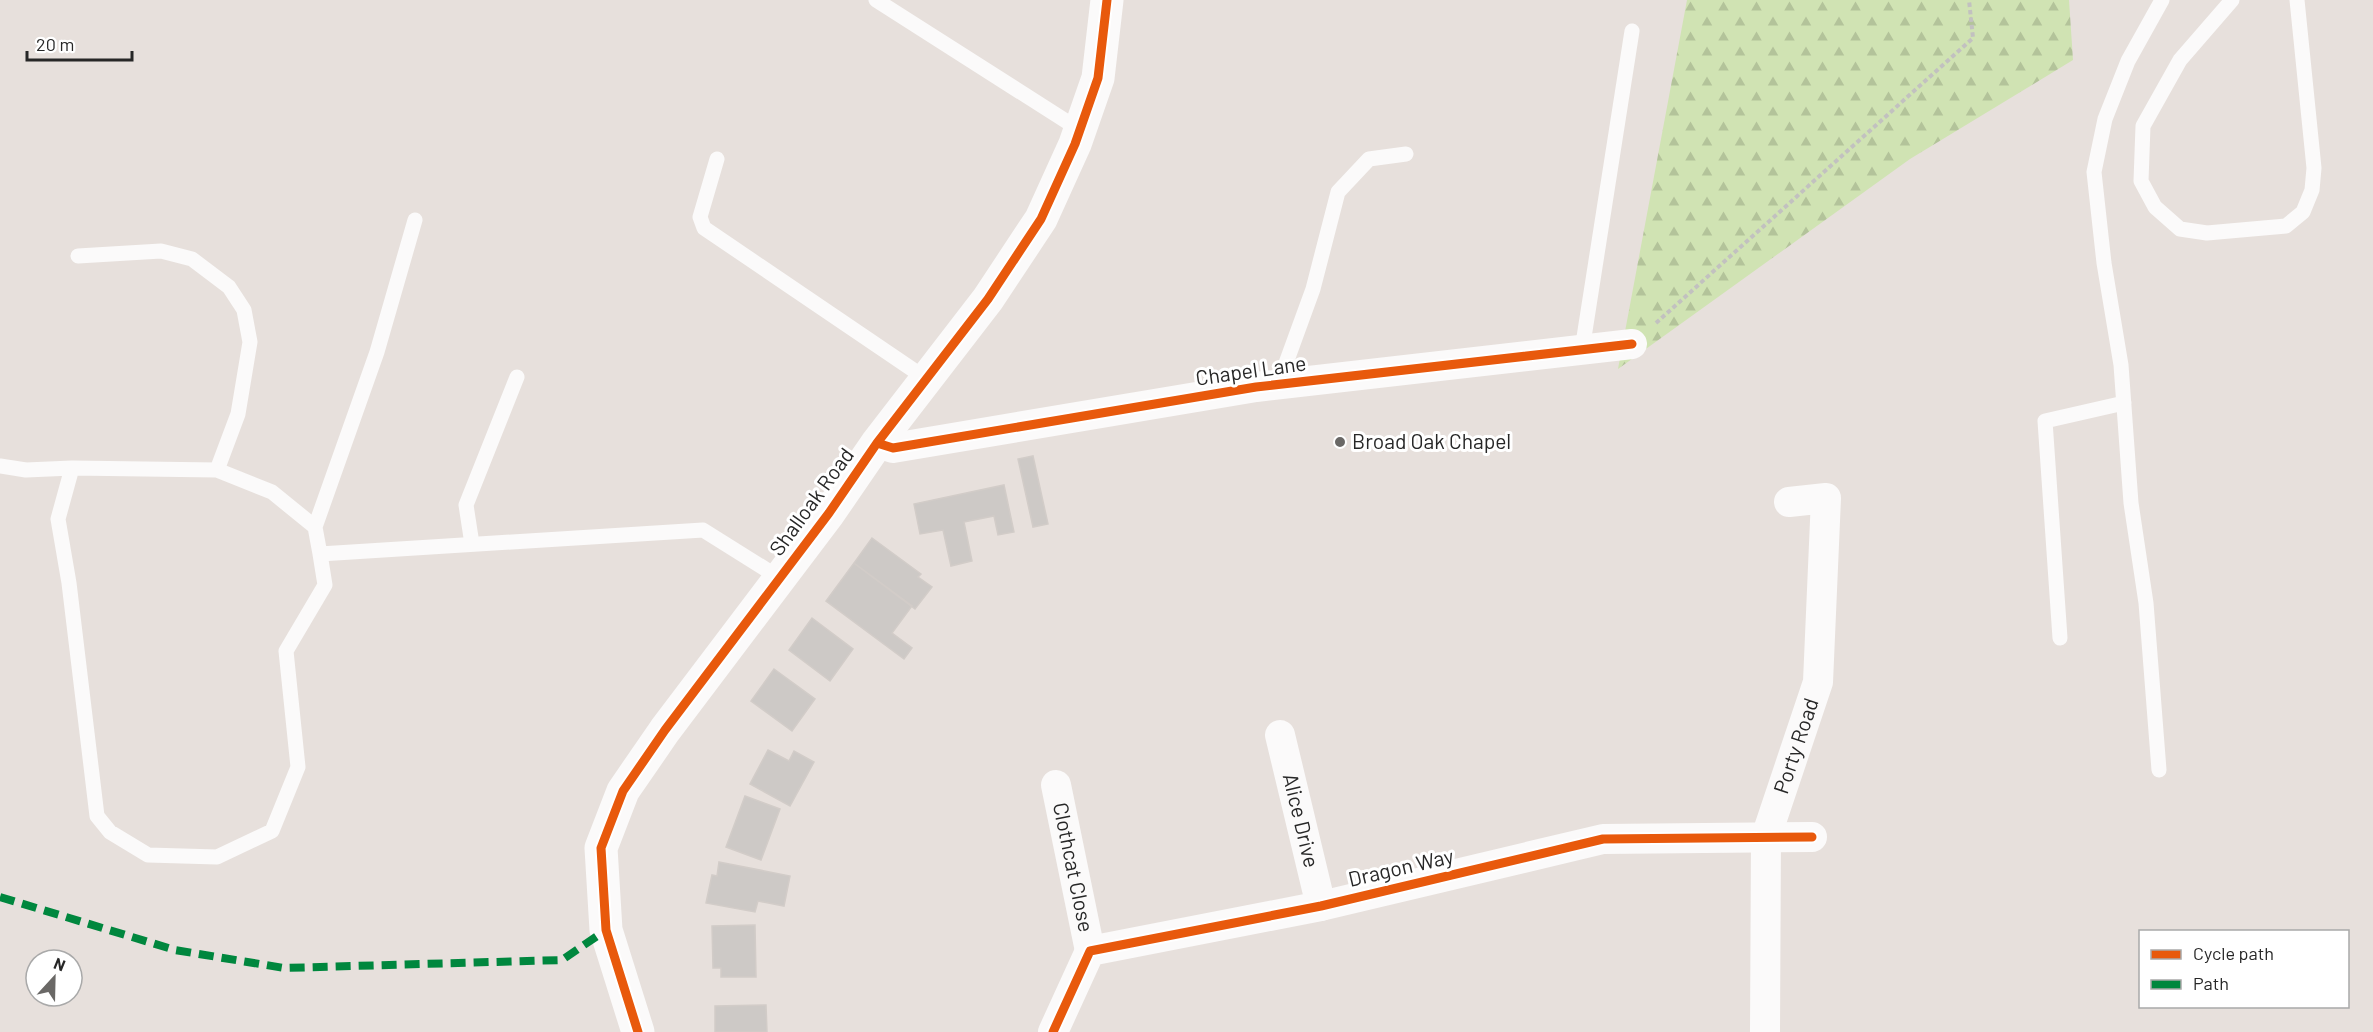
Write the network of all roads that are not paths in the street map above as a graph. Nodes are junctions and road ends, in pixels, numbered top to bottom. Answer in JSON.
{"nodes":[{"id":1,"x":876,"y":0,"type":"edge"},
{"id":2,"x":1107,"y":0,"type":"edge"},
{"id":3,"x":2162,"y":0,"type":"edge"},
{"id":4,"x":2232,"y":0,"type":"edge"},
{"id":5,"x":2297,"y":0,"type":"edge"},
{"id":6,"x":1632,"y":31,"type":"dead end"},
{"id":7,"x":1080,"y":130,"type":"junction"},
{"id":8,"x":1406,"y":154,"type":"dead end"},
{"id":9,"x":717,"y":159,"type":"dead end"},
{"id":10,"x":415,"y":220,"type":"dead end"},
{"id":11,"x":78,"y":256,"type":"dead end"},
{"id":12,"x":1632,"y":344,"type":"road end"},
{"id":13,"x":1582,"y":350,"type":"junction"},
{"id":14,"x":517,"y":377,"type":"dead end"},
{"id":15,"x":928,"y":380,"type":"junction"},
{"id":16,"x":1278,"y":385,"type":"junction"},
{"id":17,"x":2124,"y":403,"type":"junction"},
{"id":18,"x":877,"y":443,"type":"junction"},
{"id":19,"x":0,"y":466,"type":"edge"},
{"id":20,"x":72,"y":468,"type":"junction"},
{"id":21,"x":217,"y":470,"type":"junction"},
{"id":22,"x":1789,"y":502,"type":"dead end"},
{"id":23,"x":315,"y":527,"type":"junction"},
{"id":24,"x":472,"y":544,"type":"junction"},
{"id":25,"x":320,"y":554,"type":"junction"},
{"id":26,"x":778,"y":577,"type":"junction"},
{"id":27,"x":2060,"y":638,"type":"dead end"},
{"id":28,"x":1280,"y":735,"type":"dead end"},
{"id":29,"x":2159,"y":770,"type":"dead end"},
{"id":30,"x":1056,"y":785,"type":"dead end"},
{"id":31,"x":1766,"y":837,"type":"junction"},
{"id":32,"x":1812,"y":837,"type":"dead end"},
{"id":33,"x":1321,"y":906,"type":"junction"},
{"id":34,"x":1089,"y":951,"type":"junction"},
{"id":35,"x":639,"y":1032,"type":"edge"},
{"id":36,"x":1053,"y":1032,"type":"edge"},
{"id":37,"x":1765,"y":1032,"type":"edge"}],
"edges":[{"from":1,"to":7,"type":"lane"},
{"from":2,"to":7,"type":"street","name":"Shalloak Road"},
{"from":3,"to":17,"type":"lane"},
{"from":4,"to":5,"type":"lane"},
{"from":6,"to":13,"type":"lane"},
{"from":7,"to":15,"type":"street","name":"Shalloak Road"},
{"from":8,"to":16,"type":"lane"},
{"from":9,"to":15,"type":"lane"},
{"from":10,"to":23,"type":"lane"},
{"from":11,"to":21,"type":"lane"},
{"from":12,"to":13,"type":"street","name":"Chapel Lane"},
{"from":13,"to":16,"type":"street","name":"Chapel Lane"},
{"from":14,"to":24,"type":"lane"},
{"from":15,"to":18,"type":"street","name":"Shalloak Road"},
{"from":16,"to":18,"type":"street","name":"Chapel Lane"},
{"from":17,"to":27,"type":"lane"},
{"from":17,"to":29,"type":"lane"},
{"from":18,"to":26,"type":"street","name":"Shalloak Road"},
{"from":19,"to":20,"type":"lane"},
{"from":20,"to":21,"type":"lane"},
{"from":20,"to":25,"type":"lane"},
{"from":21,"to":23,"type":"lane"},
{"from":22,"to":31,"type":"street","name":"Porty Road"},
{"from":23,"to":25,"type":"lane"},
{"from":24,"to":25,"type":"lane"},
{"from":24,"to":26,"type":"lane"},
{"from":26,"to":35,"type":"street","name":"Shalloak Road"},
{"from":28,"to":33,"type":"street","name":"Alice Drive"},
{"from":30,"to":34,"type":"street","name":"Clothcat Close"},
{"from":31,"to":32,"type":"street","name":"Dragon Way"},
{"from":31,"to":33,"type":"street","name":"Dragon Way"},
{"from":31,"to":37,"type":"street","name":"Porty Road"},
{"from":33,"to":34,"type":"street","name":"Dragon Way"},
{"from":34,"to":36,"type":"street"}]}
